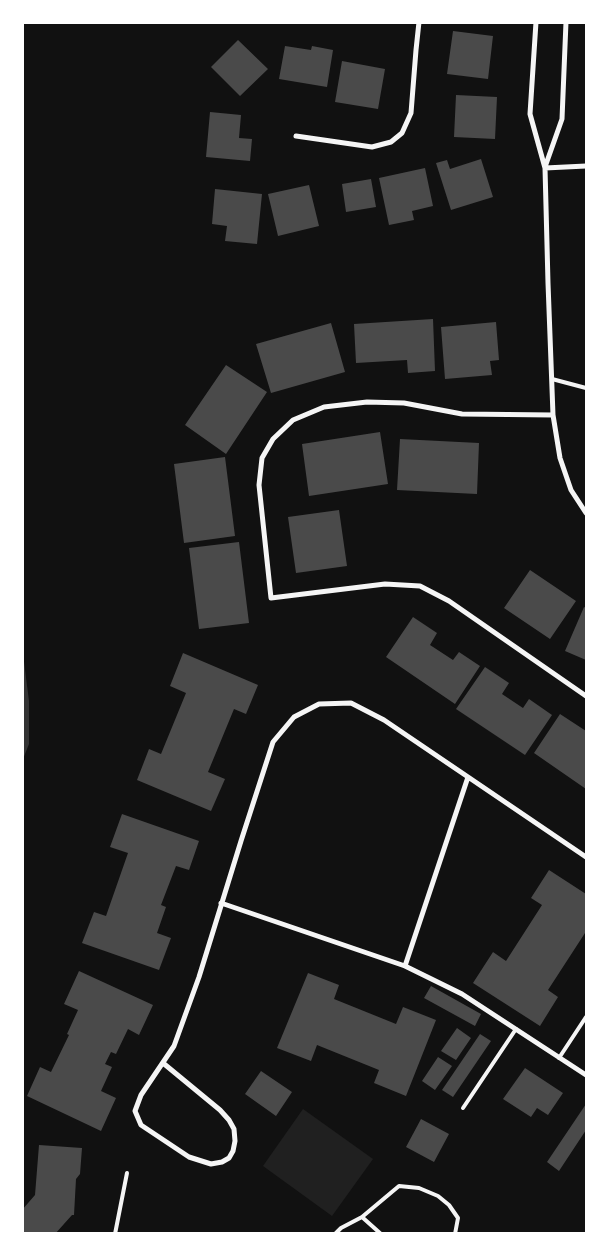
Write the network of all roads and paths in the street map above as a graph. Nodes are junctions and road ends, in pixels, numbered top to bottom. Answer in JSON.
{"nodes":[{"id":1,"x":419,"y":22,"type":"edge"},
{"id":2,"x":536,"y":22,"type":"edge"},
{"id":3,"x":566,"y":22,"type":"edge"},
{"id":4,"x":296,"y":136,"type":"dead end"},
{"id":5,"x":586,"y":166,"type":"edge"},
{"id":6,"x":545,"y":168,"type":"junction"},
{"id":7,"x":552,"y":379,"type":"junction"},
{"id":8,"x":586,"y":388,"type":"edge"},
{"id":9,"x":553,"y":415,"type":"junction"},
{"id":10,"x":586,"y":514,"type":"edge"},
{"id":11,"x":586,"y":696,"type":"edge"},
{"id":12,"x":468,"y":777,"type":"junction"},
{"id":13,"x":586,"y":857,"type":"edge"},
{"id":14,"x":222,"y":903,"type":"junction"},
{"id":15,"x":405,"y":966,"type":"junction"},
{"id":16,"x":586,"y":1017,"type":"edge"},
{"id":17,"x":516,"y":1029,"type":"junction"},
{"id":18,"x":559,"y":1058,"type":"junction"},
{"id":19,"x":163,"y":1063,"type":"junction"},
{"id":20,"x":586,"y":1075,"type":"edge"},
{"id":21,"x":463,"y":1108,"type":"dead end"},
{"id":22,"x":127,"y":1173,"type":"dead end"},
{"id":23,"x":362,"y":1217,"type":"junction"},
{"id":24,"x":115,"y":1234,"type":"edge"},
{"id":25,"x":335,"y":1234,"type":"edge"},
{"id":26,"x":381,"y":1234,"type":"edge"},
{"id":27,"x":455,"y":1234,"type":"edge"}],
"edges":[{"from":1,"to":4,"type":"street"},
{"from":2,"to":6,"type":"street"},
{"from":3,"to":6,"type":"street"},
{"from":5,"to":6,"type":"street"},
{"from":6,"to":7,"type":"street"},
{"from":7,"to":8,"type":"lane"},
{"from":7,"to":9,"type":"street"},
{"from":9,"to":10,"type":"street"},
{"from":9,"to":11,"type":"street"},
{"from":12,"to":13,"type":"street"},
{"from":12,"to":14,"type":"street"},
{"from":12,"to":15,"type":"street"},
{"from":14,"to":15,"type":"street"},
{"from":14,"to":19,"type":"street"},
{"from":15,"to":17,"type":"street"},
{"from":16,"to":18,"type":"lane"},
{"from":17,"to":18,"type":"street"},
{"from":17,"to":21,"type":"lane"},
{"from":18,"to":20,"type":"street"},
{"from":19,"to":19,"type":"street"},
{"from":22,"to":24,"type":"lane"},
{"from":23,"to":25,"type":"lane"},
{"from":23,"to":26,"type":"lane"},
{"from":23,"to":27,"type":"lane"}]}
